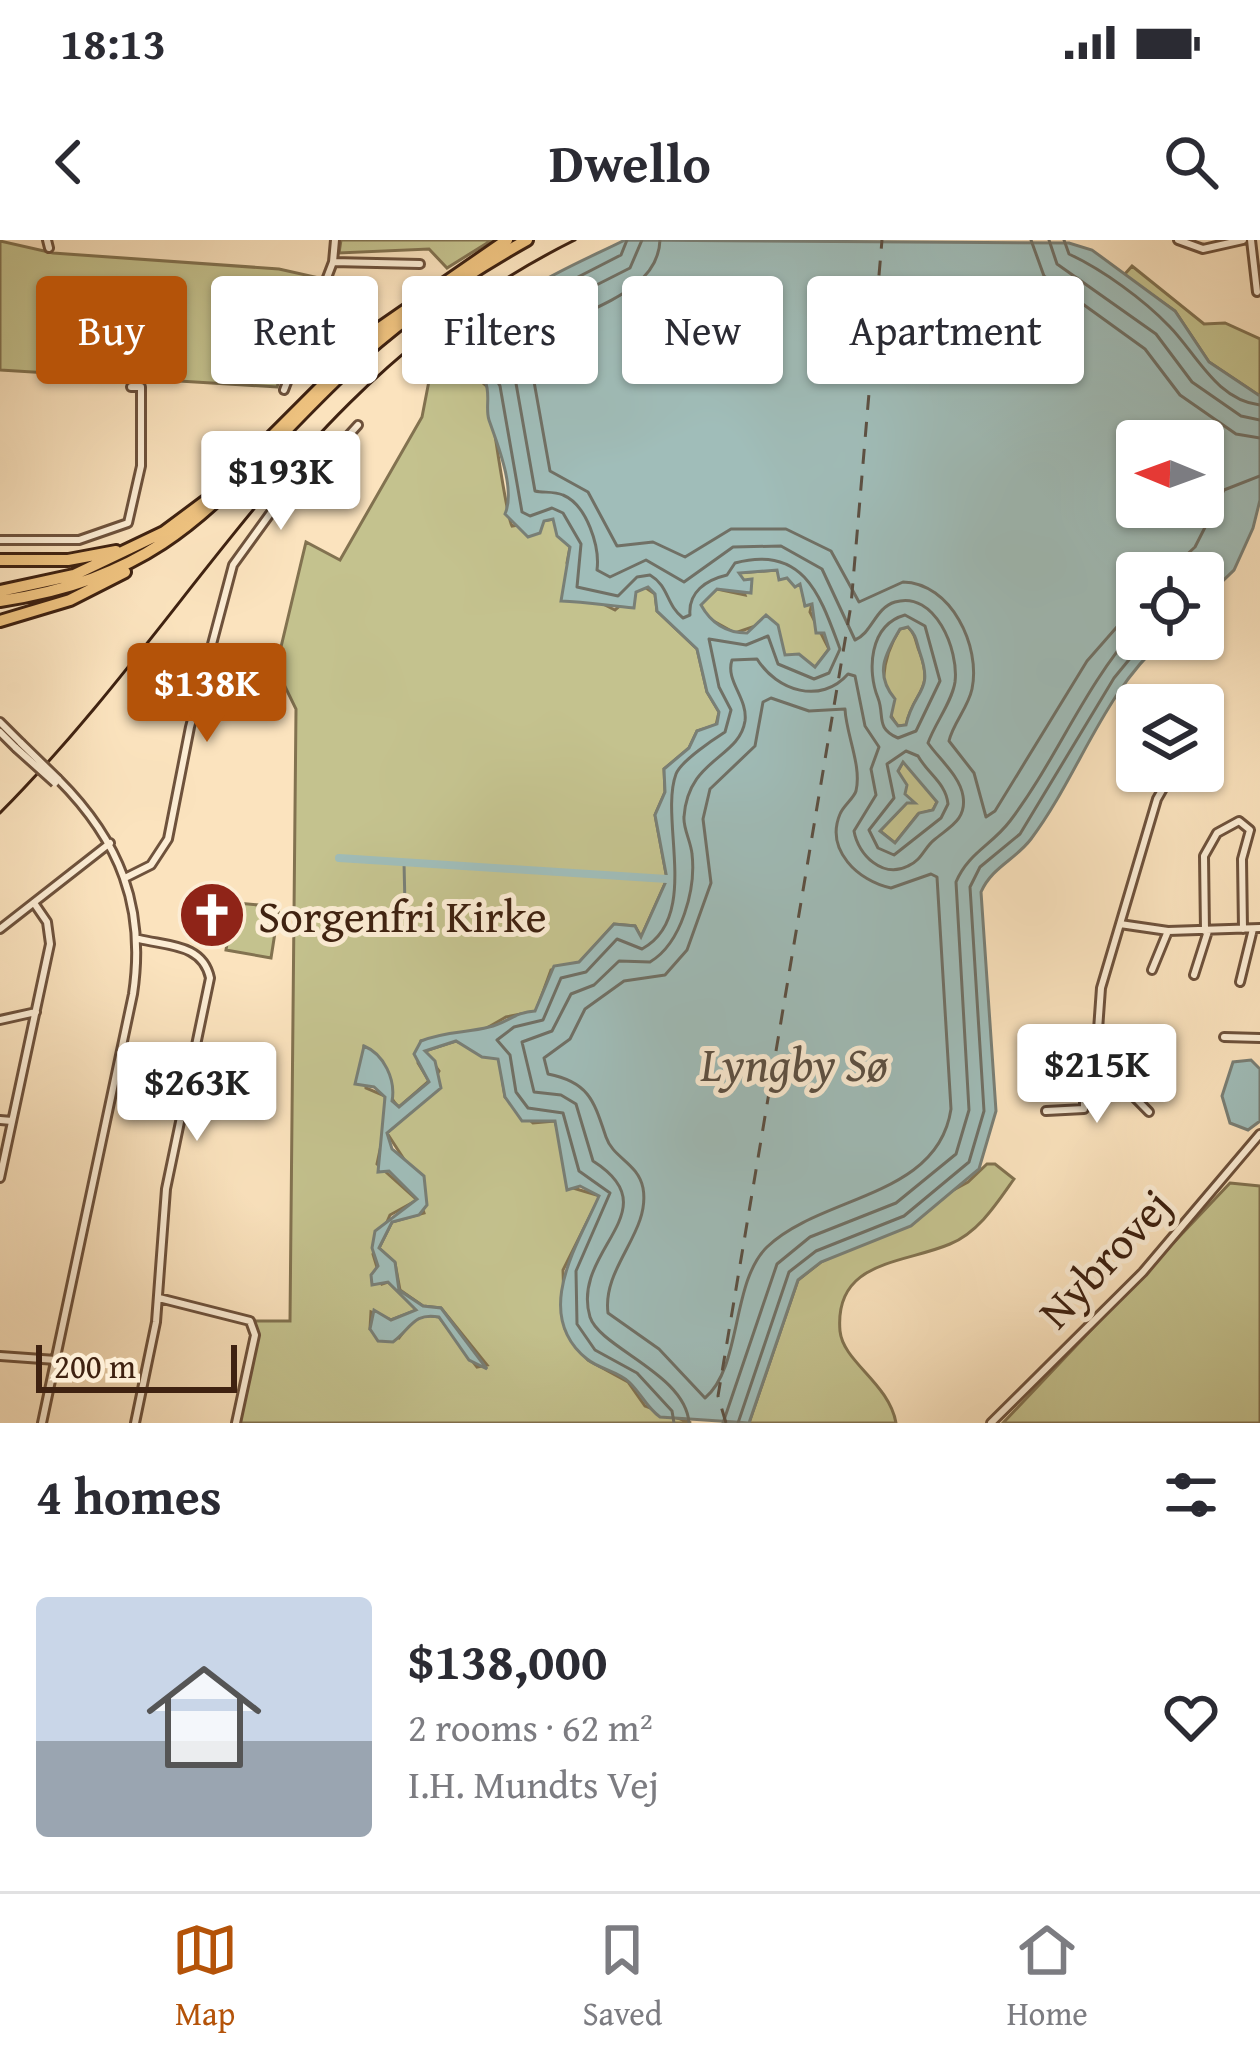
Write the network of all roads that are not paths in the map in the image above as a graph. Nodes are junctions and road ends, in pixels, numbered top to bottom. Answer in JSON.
{"nodes":[{"id":1,"x":335,"y":240,"type":"edge"},
{"id":2,"x":507,"y":240,"type":"edge"},
{"id":3,"x":527,"y":240,"type":"edge"},
{"id":4,"x":1178,"y":240,"type":"edge"},
{"id":5,"x":1247,"y":240,"type":"edge"},
{"id":6,"x":333,"y":262,"type":"junction"},
{"id":7,"x":420,"y":264,"type":"dead end"},
{"id":8,"x":1257,"y":292,"type":"dead end"},
{"id":9,"x":130,"y":387,"type":"dead end"},
{"id":10,"x":284,"y":390,"type":"dead end"},
{"id":11,"x":358,"y":425,"type":"dead end"},
{"id":12,"x":164,"y":532,"type":"junction"},
{"id":13,"x":0,"y":540,"type":"edge"},
{"id":14,"x":153,"y":551,"type":"junction"},
{"id":15,"x":0,"y":560,"type":"edge"},
{"id":16,"x":0,"y":591,"type":"edge"},
{"id":17,"x":0,"y":601,"type":"edge"},
{"id":18,"x":0,"y":621,"type":"edge"},
{"id":19,"x":0,"y":722,"type":"edge"},
{"id":20,"x":0,"y":732,"type":"edge"},
{"id":21,"x":19,"y":745,"type":"junction"},
{"id":22,"x":1161,"y":792,"type":"edge"},
{"id":23,"x":110,"y":843,"type":"junction"},
{"id":24,"x":127,"y":877,"type":"junction"},
{"id":25,"x":34,"y":902,"type":"junction"},
{"id":26,"x":1120,"y":924,"type":"junction"},
{"id":27,"x":0,"y":929,"type":"edge"},
{"id":28,"x":1252,"y":929,"type":"edge"},
{"id":29,"x":1168,"y":931,"type":"junction"},
{"id":30,"x":1207,"y":931,"type":"junction"},
{"id":31,"x":139,"y":940,"type":"junction"},
{"id":32,"x":1152,"y":970,"type":"dead end"},
{"id":33,"x":1193,"y":975,"type":"dead end"},
{"id":34,"x":1240,"y":982,"type":"dead end"},
{"id":35,"x":36,"y":1012,"type":"junction"},
{"id":36,"x":0,"y":1020,"type":"edge"},
{"id":37,"x":1224,"y":1037,"type":"dead end"},
{"id":38,"x":1260,"y":1038,"type":"edge"},
{"id":39,"x":1096,"y":1058,"type":"junction"},
{"id":40,"x":1046,"y":1111,"type":"dead end"},
{"id":41,"x":1149,"y":1112,"type":"dead end"},
{"id":42,"x":0,"y":1120,"type":"edge"},
{"id":43,"x":12,"y":1120,"type":"junction"},
{"id":44,"x":1260,"y":1134,"type":"edge"},
{"id":45,"x":0,"y":1177,"type":"edge"},
{"id":46,"x":159,"y":1298,"type":"junction"},
{"id":47,"x":0,"y":1356,"type":"edge"},
{"id":48,"x":56,"y":1360,"type":"junction"},
{"id":49,"x":42,"y":1423,"type":"edge"},
{"id":50,"x":135,"y":1423,"type":"edge"},
{"id":51,"x":236,"y":1423,"type":"edge"},
{"id":52,"x":991,"y":1423,"type":"edge"}],
"edges":[{"from":1,"to":6,"type":"street"},
{"from":2,"to":12,"type":"highway"},
{"from":3,"to":14,"type":"highway"},
{"from":4,"to":5,"type":"street"},
{"from":5,"to":8,"type":"street"},
{"from":6,"to":7,"type":"street"},
{"from":6,"to":10,"type":"street"},
{"from":9,"to":13,"type":"street"},
{"from":11,"to":24,"type":"street"},
{"from":12,"to":15,"type":"highway"},
{"from":12,"to":16,"type":"highway"},
{"from":14,"to":17,"type":"highway"},
{"from":14,"to":18,"type":"highway"},
{"from":19,"to":21,"type":"street"},
{"from":20,"to":21,"type":"street"},
{"from":21,"to":23,"type":"street","bridge":true},
{"from":22,"to":26,"type":"street"},
{"from":23,"to":24,"type":"street"},
{"from":23,"to":25,"type":"street"},
{"from":24,"to":31,"type":"street"},
{"from":25,"to":27,"type":"street"},
{"from":25,"to":35,"type":"street"},
{"from":26,"to":29,"type":"street"},
{"from":26,"to":39,"type":"street"},
{"from":28,"to":30,"type":"street"},
{"from":28,"to":30,"type":"street"},
{"from":28,"to":34,"type":"street"},
{"from":29,"to":30,"type":"street"},
{"from":29,"to":32,"type":"street"},
{"from":30,"to":33,"type":"street"},
{"from":31,"to":46,"type":"street"},
{"from":31,"to":48,"type":"street"},
{"from":35,"to":36,"type":"street"},
{"from":35,"to":43,"type":"street"},
{"from":37,"to":38,"type":"street"},
{"from":39,"to":40,"type":"street"},
{"from":39,"to":41,"type":"street"},
{"from":42,"to":43,"type":"street"},
{"from":43,"to":45,"type":"street"},
{"from":44,"to":52,"type":"street","name":"Nybrovej"},
{"from":46,"to":50,"type":"street"},
{"from":46,"to":51,"type":"street"},
{"from":47,"to":48,"type":"street"},
{"from":48,"to":49,"type":"street"}]}
